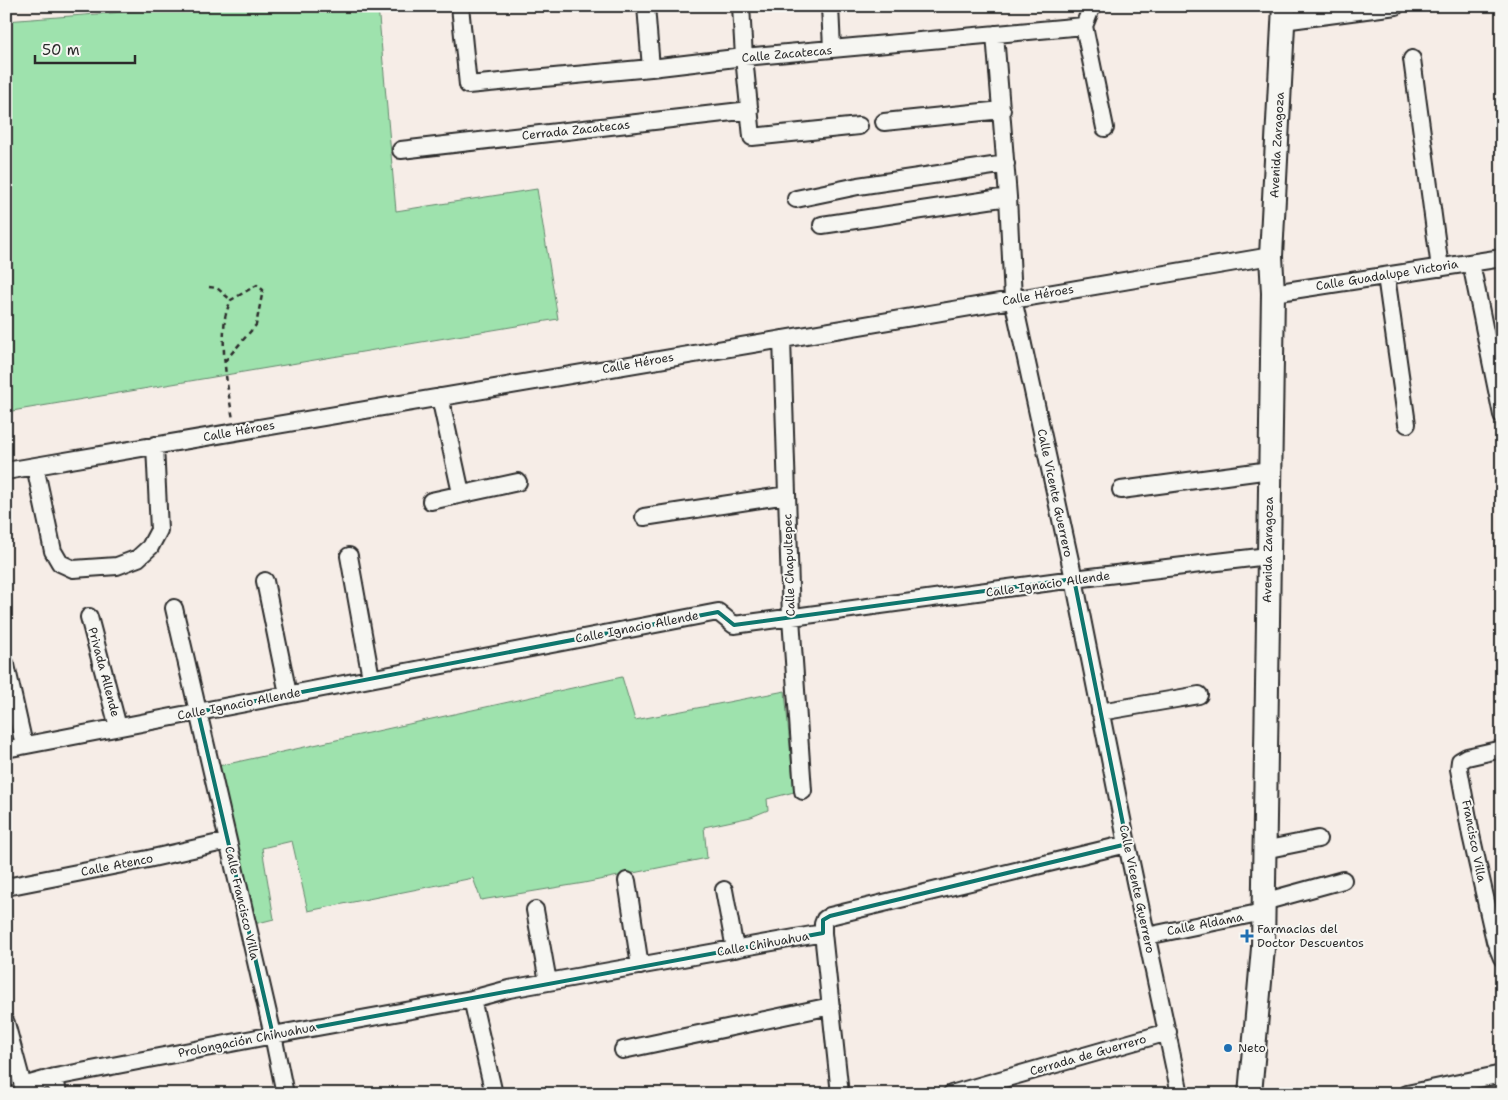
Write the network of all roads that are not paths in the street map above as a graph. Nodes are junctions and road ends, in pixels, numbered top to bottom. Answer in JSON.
{"nodes":[{"id":1,"x":460,"y":6,"type":"edge"},
{"id":2,"x":646,"y":6,"type":"edge"},
{"id":3,"x":741,"y":6,"type":"edge"},
{"id":4,"x":830,"y":6,"type":"edge"},
{"id":5,"x":1092,"y":6,"type":"edge"},
{"id":6,"x":1396,"y":6,"type":"edge"},
{"id":7,"x":1284,"y":14,"type":"edge"},
{"id":8,"x":1084,"y":26,"type":"junction"},
{"id":9,"x":995,"y":34,"type":"junction"},
{"id":10,"x":832,"y":50,"type":"junction"},
{"id":11,"x":744,"y":57,"type":"junction"},
{"id":12,"x":1412,"y":59,"type":"dead end"},
{"id":13,"x":651,"y":68,"type":"junction"},
{"id":14,"x":750,"y":110,"type":"junction"},
{"id":15,"x":1002,"y":110,"type":"junction"},
{"id":16,"x":884,"y":122,"type":"dead end"},
{"id":17,"x":859,"y":126,"type":"dead end"},
{"id":18,"x":1105,"y":128,"type":"dead end"},
{"id":19,"x":401,"y":150,"type":"dead end"},
{"id":20,"x":1006,"y":164,"type":"junction"},
{"id":21,"x":1008,"y":197,"type":"junction"},
{"id":22,"x":796,"y":199,"type":"dead end"},
{"id":23,"x":822,"y":225,"type":"dead end"},
{"id":24,"x":1270,"y":256,"type":"junction"},
{"id":25,"x":1502,"y":258,"type":"edge"},
{"id":26,"x":1472,"y":263,"type":"junction"},
{"id":27,"x":1440,"y":268,"type":"junction"},
{"id":28,"x":1386,"y":276,"type":"junction"},
{"id":29,"x":1273,"y":293,"type":"junction"},
{"id":30,"x":1013,"y":299,"type":"junction"},
{"id":31,"x":782,"y":339,"type":"junction"},
{"id":32,"x":440,"y":397,"type":"junction"},
{"id":33,"x":1502,"y":415,"type":"edge"},
{"id":34,"x":1407,"y":424,"type":"dead end"},
{"id":35,"x":155,"y":445,"type":"junction"},
{"id":36,"x":35,"y":466,"type":"junction"},
{"id":37,"x":1270,"y":470,"type":"junction"},
{"id":38,"x":6,"y":471,"type":"edge"},
{"id":39,"x":518,"y":482,"type":"dead end"},
{"id":40,"x":1121,"y":490,"type":"dead end"},
{"id":41,"x":461,"y":493,"type":"junction"},
{"id":42,"x":787,"y":494,"type":"junction"},
{"id":43,"x":431,"y":501,"type":"dead end"},
{"id":44,"x":644,"y":517,"type":"dead end"},
{"id":45,"x":348,"y":556,"type":"dead end"},
{"id":46,"x":1268,"y":556,"type":"junction"},
{"id":47,"x":1074,"y":579,"type":"junction"},
{"id":48,"x":265,"y":581,"type":"dead end"},
{"id":49,"x":174,"y":608,"type":"dead end"},
{"id":50,"x":89,"y":617,"type":"dead end"},
{"id":51,"x":791,"y":618,"type":"junction"},
{"id":52,"x":6,"y":665,"type":"edge"},
{"id":53,"x":371,"y":678,"type":"junction"},
{"id":54,"x":288,"y":694,"type":"junction"},
{"id":55,"x":1200,"y":695,"type":"dead end"},
{"id":56,"x":198,"y":712,"type":"junction"},
{"id":57,"x":1100,"y":712,"type":"junction"},
{"id":58,"x":118,"y":727,"type":"junction"},
{"id":59,"x":24,"y":745,"type":"junction"},
{"id":60,"x":1502,"y":748,"type":"edge"},
{"id":61,"x":6,"y":749,"type":"edge"},
{"id":62,"x":803,"y":791,"type":"dead end"},
{"id":63,"x":1318,"y":839,"type":"dead end"},
{"id":64,"x":228,"y":841,"type":"junction"},
{"id":65,"x":1127,"y":844,"type":"junction"},
{"id":66,"x":1264,"y":850,"type":"junction"},
{"id":67,"x":1344,"y":880,"type":"dead end"},
{"id":68,"x":627,"y":881,"type":"dead end"},
{"id":69,"x":6,"y":887,"type":"edge"},
{"id":70,"x":724,"y":890,"type":"dead end"},
{"id":71,"x":1263,"y":907,"type":"junction"},
{"id":72,"x":535,"y":910,"type":"dead end"},
{"id":73,"x":823,"y":933,"type":"junction"},
{"id":74,"x":1147,"y":936,"type":"junction"},
{"id":75,"x":735,"y":949,"type":"junction"},
{"id":76,"x":1502,"y":958,"type":"edge"},
{"id":77,"x":640,"y":966,"type":"junction"},
{"id":78,"x":548,"y":982,"type":"junction"},
{"id":79,"x":472,"y":999,"type":"junction"},
{"id":80,"x":831,"y":1006,"type":"junction"},
{"id":81,"x":6,"y":1023,"type":"edge"},
{"id":82,"x":1168,"y":1032,"type":"junction"},
{"id":83,"x":273,"y":1035,"type":"junction"},
{"id":84,"x":623,"y":1050,"type":"dead end"},
{"id":85,"x":1502,"y":1074,"type":"edge"},
{"id":86,"x":54,"y":1077,"type":"junction"},
{"id":87,"x":58,"y":1094,"type":"edge"},
{"id":88,"x":286,"y":1094,"type":"edge"},
{"id":89,"x":494,"y":1094,"type":"edge"},
{"id":90,"x":840,"y":1094,"type":"edge"},
{"id":91,"x":951,"y":1094,"type":"edge"},
{"id":92,"x":1180,"y":1094,"type":"edge"},
{"id":93,"x":1250,"y":1094,"type":"edge"},
{"id":94,"x":1407,"y":1094,"type":"edge"}],
"edges":[{"from":1,"to":13,"type":"street","name":"Calle Zacatecas"},
{"from":2,"to":13,"type":"street"},
{"from":3,"to":11,"type":"street"},
{"from":4,"to":10,"type":"street"},
{"from":5,"to":8,"type":"street"},
{"from":6,"to":7,"type":"street"},
{"from":7,"to":24,"type":"main road","name":"Avenida Zaragoza"},
{"from":8,"to":9,"type":"street","name":"Calle Zacatecas"},
{"from":8,"to":18,"type":"street"},
{"from":9,"to":10,"type":"street","name":"Calle Zacatecas"},
{"from":9,"to":15,"type":"street","name":"Calle Vicente Guerrero"},
{"from":10,"to":11,"type":"street","name":"Calle Zacatecas"},
{"from":11,"to":13,"type":"street","name":"Calle Zacatecas"},
{"from":11,"to":14,"type":"street"},
{"from":12,"to":27,"type":"street"},
{"from":14,"to":17,"type":"street"},
{"from":14,"to":19,"type":"street","name":"Cerrada Zacatecas"},
{"from":15,"to":16,"type":"street"},
{"from":15,"to":20,"type":"street","name":"Calle Vicente Guerrero"},
{"from":20,"to":21,"type":"street","name":"Calle Vicente Guerrero"},
{"from":20,"to":22,"type":"street"},
{"from":21,"to":23,"type":"street"},
{"from":21,"to":30,"type":"street","name":"Calle Vicente Guerrero"},
{"from":24,"to":29,"type":"main road","name":"Avenida Zaragoza"},
{"from":24,"to":30,"type":"street","name":"Calle Héroes"},
{"from":25,"to":26,"type":"street","name":"Calle Guadalupe Victoria"},
{"from":26,"to":27,"type":"street","name":"Calle Guadalupe Victoria"},
{"from":26,"to":33,"type":"street"},
{"from":27,"to":28,"type":"street","name":"Calle Guadalupe Victoria"},
{"from":28,"to":29,"type":"street","name":"Calle Guadalupe Victoria"},
{"from":28,"to":34,"type":"street"},
{"from":29,"to":37,"type":"main road","name":"Avenida Zaragoza"},
{"from":30,"to":31,"type":"street","name":"Calle Héroes"},
{"from":30,"to":47,"type":"street","name":"Calle Vicente Guerrero"},
{"from":31,"to":32,"type":"street","name":"Calle Héroes"},
{"from":31,"to":42,"type":"street","name":"Calle Chapultepec"},
{"from":32,"to":35,"type":"street","name":"Calle Héroes"},
{"from":32,"to":41,"type":"street"},
{"from":35,"to":36,"type":"street","name":"Calle Héroes"},
{"from":35,"to":36,"type":"street"},
{"from":36,"to":38,"type":"street","name":"Calle Héroes"},
{"from":37,"to":40,"type":"street"},
{"from":37,"to":46,"type":"main road","name":"Avenida Zaragoza"},
{"from":39,"to":41,"type":"street"},
{"from":41,"to":43,"type":"street"},
{"from":42,"to":44,"type":"street"},
{"from":42,"to":51,"type":"street","name":"Calle Chapultepec"},
{"from":45,"to":53,"type":"street"},
{"from":46,"to":47,"type":"street","name":"Calle Ignacio Allende"},
{"from":46,"to":66,"type":"main road","name":"Avenida Zaragoza"},
{"from":47,"to":51,"type":"street","name":"Calle Ignacio Allende"},
{"from":47,"to":57,"type":"street","name":"Calle Vicente Guerrero"},
{"from":48,"to":54,"type":"street"},
{"from":49,"to":56,"type":"street","name":"Calle Francisco Villa"},
{"from":50,"to":58,"type":"street","name":"Privada Allende"},
{"from":51,"to":53,"type":"street","name":"Calle Ignacio Allende"},
{"from":51,"to":62,"type":"street","name":"Calle Chapultepec"},
{"from":52,"to":59,"type":"street"},
{"from":53,"to":54,"type":"street","name":"Calle Ignacio Allende"},
{"from":54,"to":56,"type":"street","name":"Calle Ignacio Allende"},
{"from":55,"to":57,"type":"street"},
{"from":56,"to":58,"type":"street","name":"Calle Ignacio Allende"},
{"from":56,"to":64,"type":"street","name":"Calle Francisco Villa"},
{"from":57,"to":65,"type":"street","name":"Calle Vicente Guerrero"},
{"from":58,"to":59,"type":"street","name":"Calle Ignacio Allende"},
{"from":59,"to":61,"type":"street","name":"Calle Ignacio Allende"},
{"from":60,"to":76,"type":"street","name":"Francisco Villa"},
{"from":63,"to":66,"type":"street"},
{"from":64,"to":69,"type":"street","name":"Calle Atenco"},
{"from":64,"to":83,"type":"street","name":"Calle Francisco Villa"},
{"from":65,"to":73,"type":"street","name":"Calle Chihuahua"},
{"from":65,"to":74,"type":"street","name":"Calle Vicente Guerrero"},
{"from":66,"to":71,"type":"main road","name":"Avenida Zaragoza"},
{"from":67,"to":71,"type":"street","name":"Calle Aldama"},
{"from":68,"to":77,"type":"street"},
{"from":70,"to":75,"type":"street"},
{"from":71,"to":74,"type":"street","name":"Calle Aldama"},
{"from":71,"to":93,"type":"main road","name":"Avenida Zaragoza"},
{"from":72,"to":78,"type":"street"},
{"from":73,"to":75,"type":"street","name":"Calle Chihuahua"},
{"from":73,"to":80,"type":"street"},
{"from":74,"to":82,"type":"street","name":"Calle Vicente Guerrero"},
{"from":75,"to":77,"type":"street","name":"Calle Chihuahua"},
{"from":77,"to":78,"type":"street","name":"Calle Chihuahua"},
{"from":78,"to":79,"type":"street","name":"Calle Chihuahua"},
{"from":79,"to":83,"type":"street","name":"Prolongación Chihuahua"},
{"from":79,"to":89,"type":"street"},
{"from":80,"to":84,"type":"street"},
{"from":80,"to":90,"type":"street"},
{"from":81,"to":86,"type":"street","name":"Prolongación Chihuahua"},
{"from":82,"to":91,"type":"street","name":"Cerrada de Guerrero"},
{"from":82,"to":92,"type":"street","name":"Calle Vicente Guerrero"},
{"from":83,"to":86,"type":"street","name":"Prolongación Chihuahua"},
{"from":83,"to":88,"type":"street","name":"Calle Francisco Villa"},
{"from":85,"to":94,"type":"street"},
{"from":86,"to":87,"type":"street"}]}
